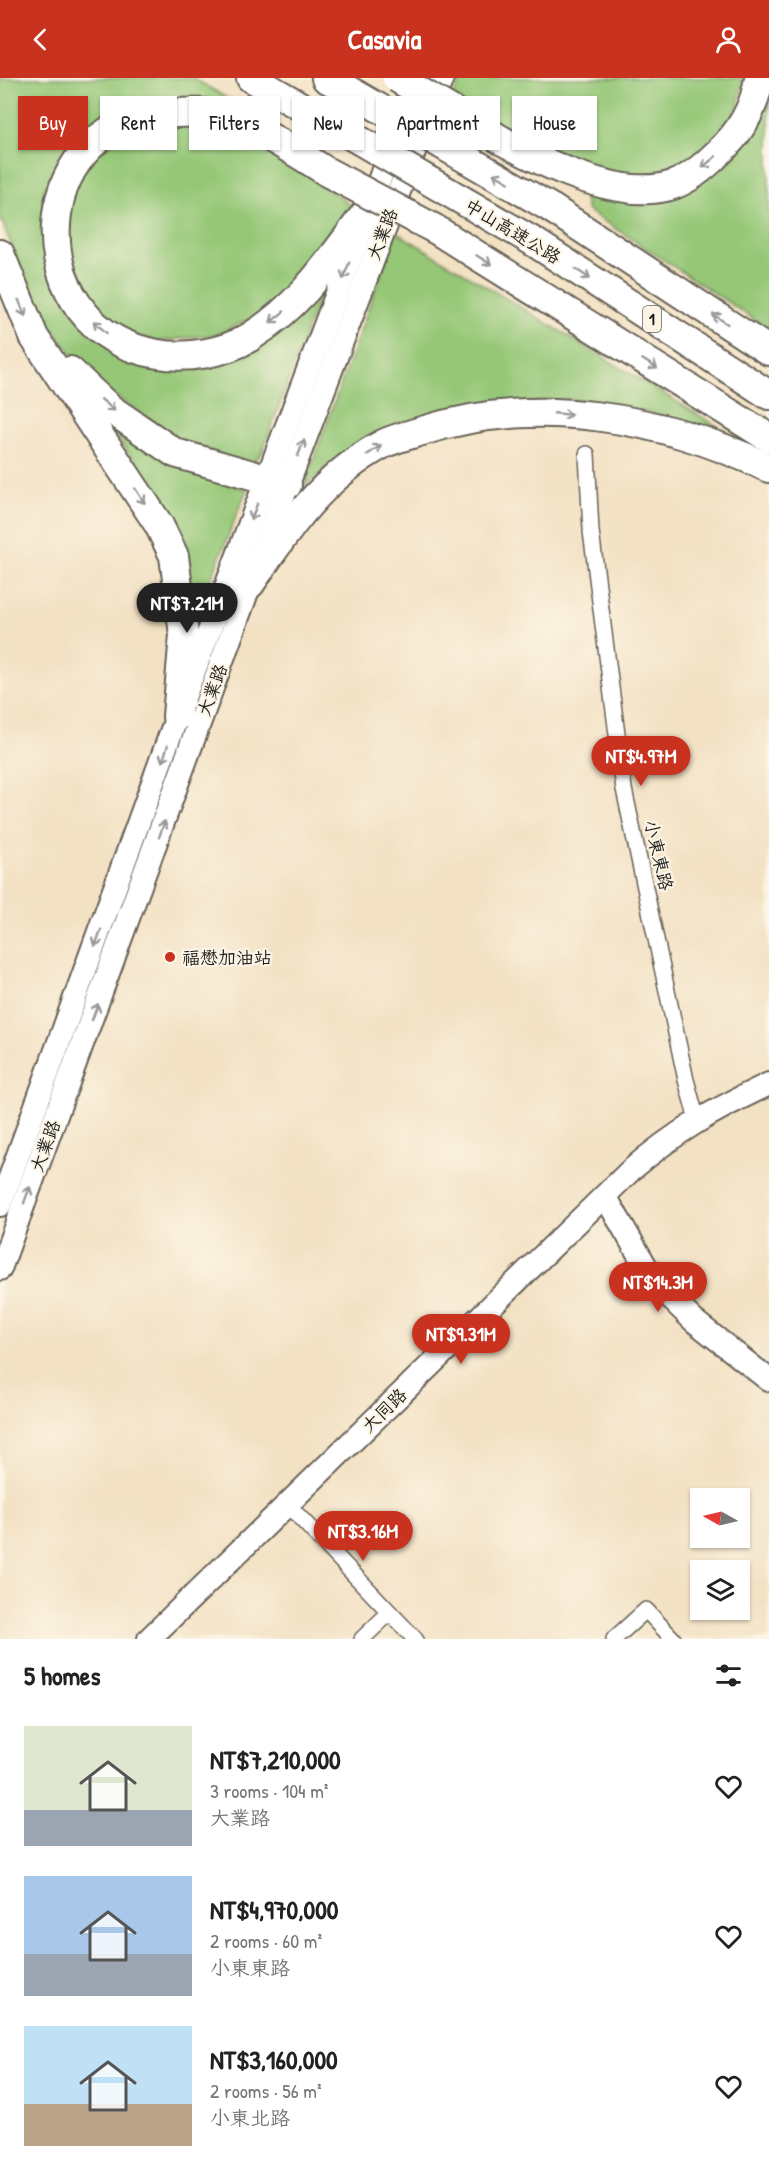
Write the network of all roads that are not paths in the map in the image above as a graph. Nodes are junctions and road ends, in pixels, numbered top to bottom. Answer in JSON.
{"nodes":[{"id":1,"x":251,"y":78,"type":"edge"},
{"id":2,"x":326,"y":78,"type":"edge"},
{"id":3,"x":397,"y":78,"type":"edge"},
{"id":4,"x":416,"y":78,"type":"edge"},
{"id":5,"x":442,"y":78,"type":"edge"},
{"id":6,"x":759,"y":78,"type":"edge"},
{"id":7,"x":369,"y":209,"type":"junction"},
{"id":8,"x":0,"y":254,"type":"edge"},
{"id":9,"x":34,"y":337,"type":"junction"},
{"id":10,"x":769,"y":351,"type":"edge"},
{"id":11,"x":769,"y":395,"type":"edge"},
{"id":12,"x":769,"y":438,"type":"edge"},
{"id":13,"x":587,"y":453,"type":"dead end"},
{"id":14,"x":769,"y":468,"type":"edge"},
{"id":15,"x":276,"y":483,"type":"junction"},
{"id":16,"x":250,"y":584,"type":"junction"},
{"id":17,"x":177,"y":716,"type":"junction"},
{"id":18,"x":769,"y":1084,"type":"edge"},
{"id":19,"x":697,"y":1120,"type":"junction"},
{"id":20,"x":606,"y":1196,"type":"junction"},
{"id":21,"x":0,"y":1205,"type":"edge"},
{"id":22,"x":0,"y":1269,"type":"edge"},
{"id":23,"x":769,"y":1380,"type":"edge"},
{"id":24,"x":289,"y":1506,"type":"junction"},
{"id":25,"x":389,"y":1612,"type":"junction"},
{"id":26,"x":149,"y":1639,"type":"edge"},
{"id":27,"x":362,"y":1639,"type":"edge"},
{"id":28,"x":415,"y":1639,"type":"edge"},
{"id":29,"x":614,"y":1639,"type":"edge"},
{"id":30,"x":673,"y":1639,"type":"edge"}],
"edges":[{"from":1,"to":11,"type":"highway","name":"中山高速公路","number":"1","one_way":true,"bridge":true},
{"from":10,"to":2,"type":"highway","number":"1","one_way":true,"bridge":true},
{"from":6,"to":3,"type":"highway","one_way":true,"bridge":true},
{"from":4,"to":7,"type":"main road","name":"大業路"},
{"from":15,"to":5,"type":"main road","name":"大業路","one_way":true},
{"from":7,"to":12,"type":"highway","one_way":true,"bridge":true},
{"from":7,"to":15,"type":"main road","name":"大業路","one_way":true},
{"from":8,"to":9,"type":"highway","one_way":true},
{"from":9,"to":15,"type":"highway","one_way":true},
{"from":9,"to":17,"type":"highway","one_way":true},
{"from":13,"to":19,"type":"street","name":"小東東路"},
{"from":16,"to":14,"type":"highway","one_way":true},
{"from":15,"to":16,"type":"main road","name":"大業路"},
{"from":15,"to":17,"type":"main road","name":"大業路","one_way":true},
{"from":22,"to":16,"type":"main road","name":"大業路","one_way":true},
{"from":17,"to":21,"type":"main road","name":"大業路","one_way":true},
{"from":18,"to":19,"type":"main road","name":"大同路"},
{"from":19,"to":20,"type":"main road","name":"大同路"},
{"from":20,"to":23,"type":"main road"},
{"from":20,"to":24,"type":"main road","name":"大同路"},
{"from":24,"to":25,"type":"street"},
{"from":24,"to":26,"type":"main road","name":"大同路"},
{"from":25,"to":27,"type":"street"},
{"from":25,"to":28,"type":"street"},
{"from":29,"to":30,"type":"street"}]}
